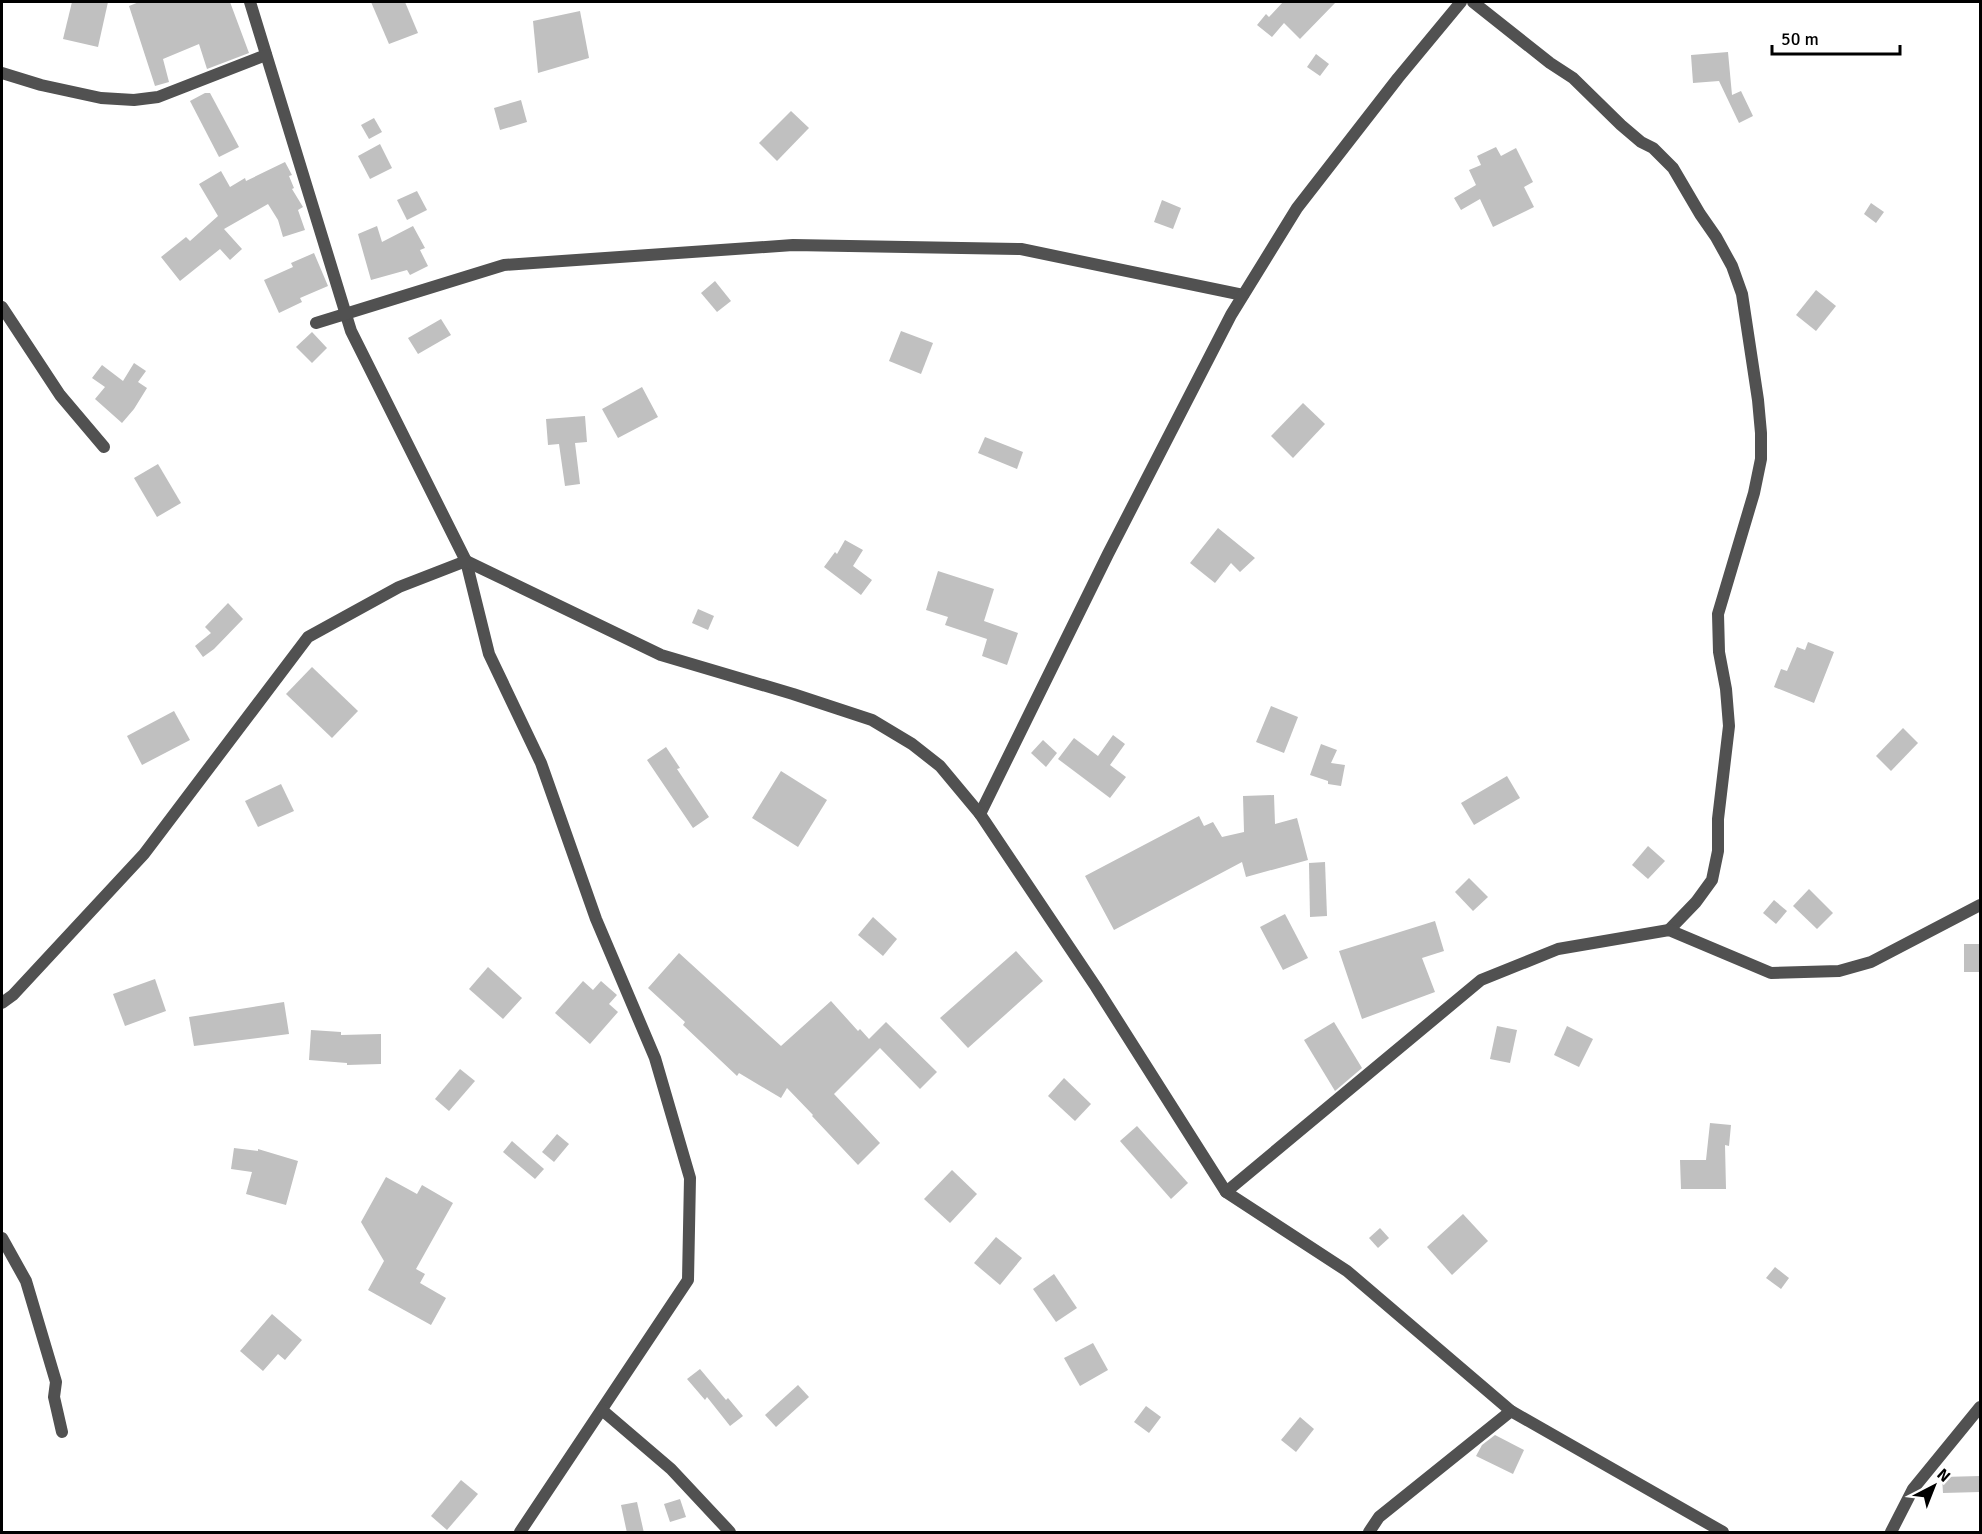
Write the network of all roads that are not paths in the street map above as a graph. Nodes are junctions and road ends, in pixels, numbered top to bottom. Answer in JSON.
{"nodes":[{"id":1,"x":250,"y":2,"type":"edge"},
{"id":2,"x":1461,"y":2,"type":"edge"},
{"id":3,"x":1473,"y":2,"type":"edge"},
{"id":4,"x":266,"y":55,"type":"junction"},
{"id":5,"x":2,"y":73,"type":"edge"},
{"id":6,"x":1243,"y":296,"type":"junction"},
{"id":7,"x":2,"y":307,"type":"edge"},
{"id":8,"x":345,"y":314,"type":"junction"},
{"id":9,"x":316,"y":323,"type":"dead end"},
{"id":10,"x":104,"y":447,"type":"dead end"},
{"id":11,"x":466,"y":561,"type":"junction"},
{"id":12,"x":980,"y":814,"type":"junction"},
{"id":13,"x":1980,"y":905,"type":"edge"},
{"id":14,"x":1669,"y":930,"type":"junction"},
{"id":15,"x":2,"y":1003,"type":"edge"},
{"id":16,"x":1226,"y":1192,"type":"junction"},
{"id":17,"x":2,"y":1238,"type":"edge"},
{"id":18,"x":1980,"y":1407,"type":"edge"},
{"id":19,"x":602,"y":1410,"type":"junction"},
{"id":20,"x":1510,"y":1411,"type":"junction"},
{"id":21,"x":62,"y":1432,"type":"dead end"},
{"id":22,"x":520,"y":1533,"type":"edge"},
{"id":23,"x":730,"y":1533,"type":"edge"},
{"id":24,"x":1369,"y":1533,"type":"edge"},
{"id":25,"x":1723,"y":1533,"type":"edge"},
{"id":26,"x":1891,"y":1533,"type":"edge"}],
"edges":[{"from":1,"to":4,"type":"street"},
{"from":2,"to":6,"type":"street"},
{"from":3,"to":14,"type":"street"},
{"from":4,"to":5,"type":"street"},
{"from":4,"to":8,"type":"street"},
{"from":6,"to":8,"type":"street"},
{"from":6,"to":12,"type":"street"},
{"from":7,"to":10,"type":"street"},
{"from":8,"to":9,"type":"street"},
{"from":8,"to":11,"type":"street"},
{"from":11,"to":12,"type":"street"},
{"from":11,"to":15,"type":"street"},
{"from":11,"to":19,"type":"street"},
{"from":12,"to":16,"type":"street"},
{"from":13,"to":14,"type":"street"},
{"from":14,"to":16,"type":"street"},
{"from":16,"to":20,"type":"street"},
{"from":17,"to":21,"type":"street"},
{"from":18,"to":26,"type":"street"},
{"from":19,"to":22,"type":"street"},
{"from":19,"to":23,"type":"street"},
{"from":20,"to":24,"type":"street"},
{"from":20,"to":25,"type":"street"}]}
